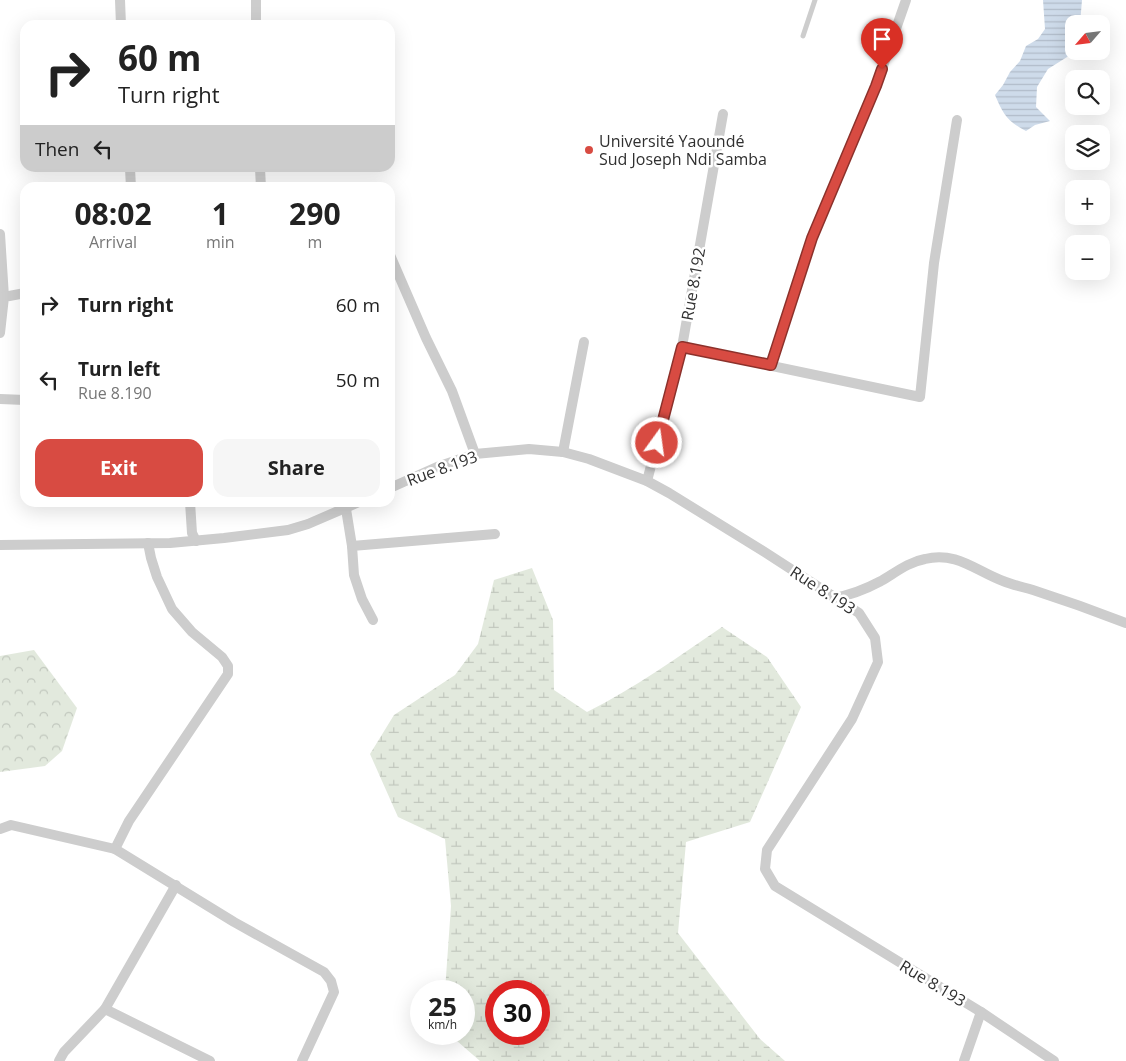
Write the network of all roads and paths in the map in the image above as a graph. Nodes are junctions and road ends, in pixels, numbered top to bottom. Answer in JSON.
{"nodes":[{"id":1,"x":120,"y":0,"type":"edge"},
{"id":2,"x":256,"y":0,"type":"edge"},
{"id":3,"x":815,"y":0,"type":"edge"},
{"id":4,"x":906,"y":0,"type":"edge"},
{"id":5,"x":122,"y":20,"type":"edge"},
{"id":6,"x":256,"y":20,"type":"edge"},
{"id":7,"x":803,"y":36,"type":"dead end"},
{"id":8,"x":723,"y":114,"type":"dead end"},
{"id":9,"x":957,"y":120,"type":"dead end"},
{"id":10,"x":0,"y":234,"type":"edge"},
{"id":11,"x":395,"y":267,"type":"edge"},
{"id":12,"x":20,"y":294,"type":"edge"},
{"id":13,"x":2,"y":297,"type":"edge"},
{"id":14,"x":0,"y":332,"type":"edge"},
{"id":15,"x":584,"y":342,"type":"dead end"},
{"id":16,"x":682,"y":347,"type":"junction"},
{"id":17,"x":771,"y":365,"type":"junction"},
{"id":18,"x":0,"y":399,"type":"edge"},
{"id":19,"x":20,"y":400,"type":"edge"},
{"id":20,"x":563,"y":452,"type":"junction"},
{"id":21,"x":476,"y":454,"type":"junction"},
{"id":22,"x":648,"y":482,"type":"junction"},
{"id":23,"x":395,"y":486,"type":"edge"},
{"id":24,"x":190,"y":507,"type":"edge"},
{"id":25,"x":346,"y":508,"type":"joint"},
{"id":26,"x":495,"y":534,"type":"dead end"},
{"id":27,"x":196,"y":541,"type":"junction"},
{"id":28,"x":148,"y":543,"type":"junction"},
{"id":29,"x":0,"y":545,"type":"edge"},
{"id":30,"x":352,"y":546,"type":"junction"},
{"id":31,"x":834,"y":598,"type":"junction"},
{"id":32,"x":373,"y":620,"type":"dead end"},
{"id":33,"x":1126,"y":623,"type":"edge"},
{"id":34,"x":0,"y":829,"type":"edge"},
{"id":35,"x":115,"y":848,"type":"junction"},
{"id":36,"x":176,"y":885,"type":"junction"},
{"id":37,"x":105,"y":1009,"type":"junction"},
{"id":38,"x":981,"y":1012,"type":"junction"},
{"id":39,"x":59,"y":1061,"type":"edge"},
{"id":40,"x":210,"y":1061,"type":"edge"},
{"id":41,"x":302,"y":1061,"type":"edge"},
{"id":42,"x":964,"y":1061,"type":"edge"},
{"id":43,"x":1054,"y":1061,"type":"edge"}],
"edges":[{"from":1,"to":5,"type":"street"},
{"from":2,"to":6,"type":"street"},
{"from":3,"to":7,"type":"lane"},
{"from":4,"to":17,"type":"street"},
{"from":8,"to":16,"type":"street","name":"Rue 8.192"},
{"from":9,"to":17,"type":"street"},
{"from":10,"to":13,"type":"street"},
{"from":11,"to":21,"type":"street"},
{"from":12,"to":13,"type":"street"},
{"from":13,"to":14,"type":"street"},
{"from":15,"to":20,"type":"street"},
{"from":16,"to":17,"type":"street"},
{"from":16,"to":22,"type":"street","name":"Rue 8.192"},
{"from":18,"to":19,"type":"street"},
{"from":20,"to":21,"type":"street","name":"Rue 8.193"},
{"from":20,"to":22,"type":"street","name":"Rue 8.193"},
{"from":21,"to":23,"type":"street","name":"Rue 8.193"},
{"from":22,"to":31,"type":"street","name":"Rue 8.193"},
{"from":24,"to":27,"type":"street"},
{"from":25,"to":27,"type":"street"},
{"from":25,"to":30,"type":"street"},
{"from":26,"to":30,"type":"street"},
{"from":27,"to":28,"type":"street"},
{"from":28,"to":29,"type":"street"},
{"from":28,"to":35,"type":"street"},
{"from":30,"to":32,"type":"street"},
{"from":31,"to":33,"type":"street"},
{"from":31,"to":38,"type":"street","name":"Rue 8.193"},
{"from":34,"to":35,"type":"street"},
{"from":35,"to":36,"type":"street"},
{"from":36,"to":37,"type":"street"},
{"from":36,"to":41,"type":"street"},
{"from":37,"to":39,"type":"street"},
{"from":37,"to":40,"type":"street"},
{"from":38,"to":42,"type":"street"},
{"from":38,"to":43,"type":"street","name":"Rue 8.193"}]}
